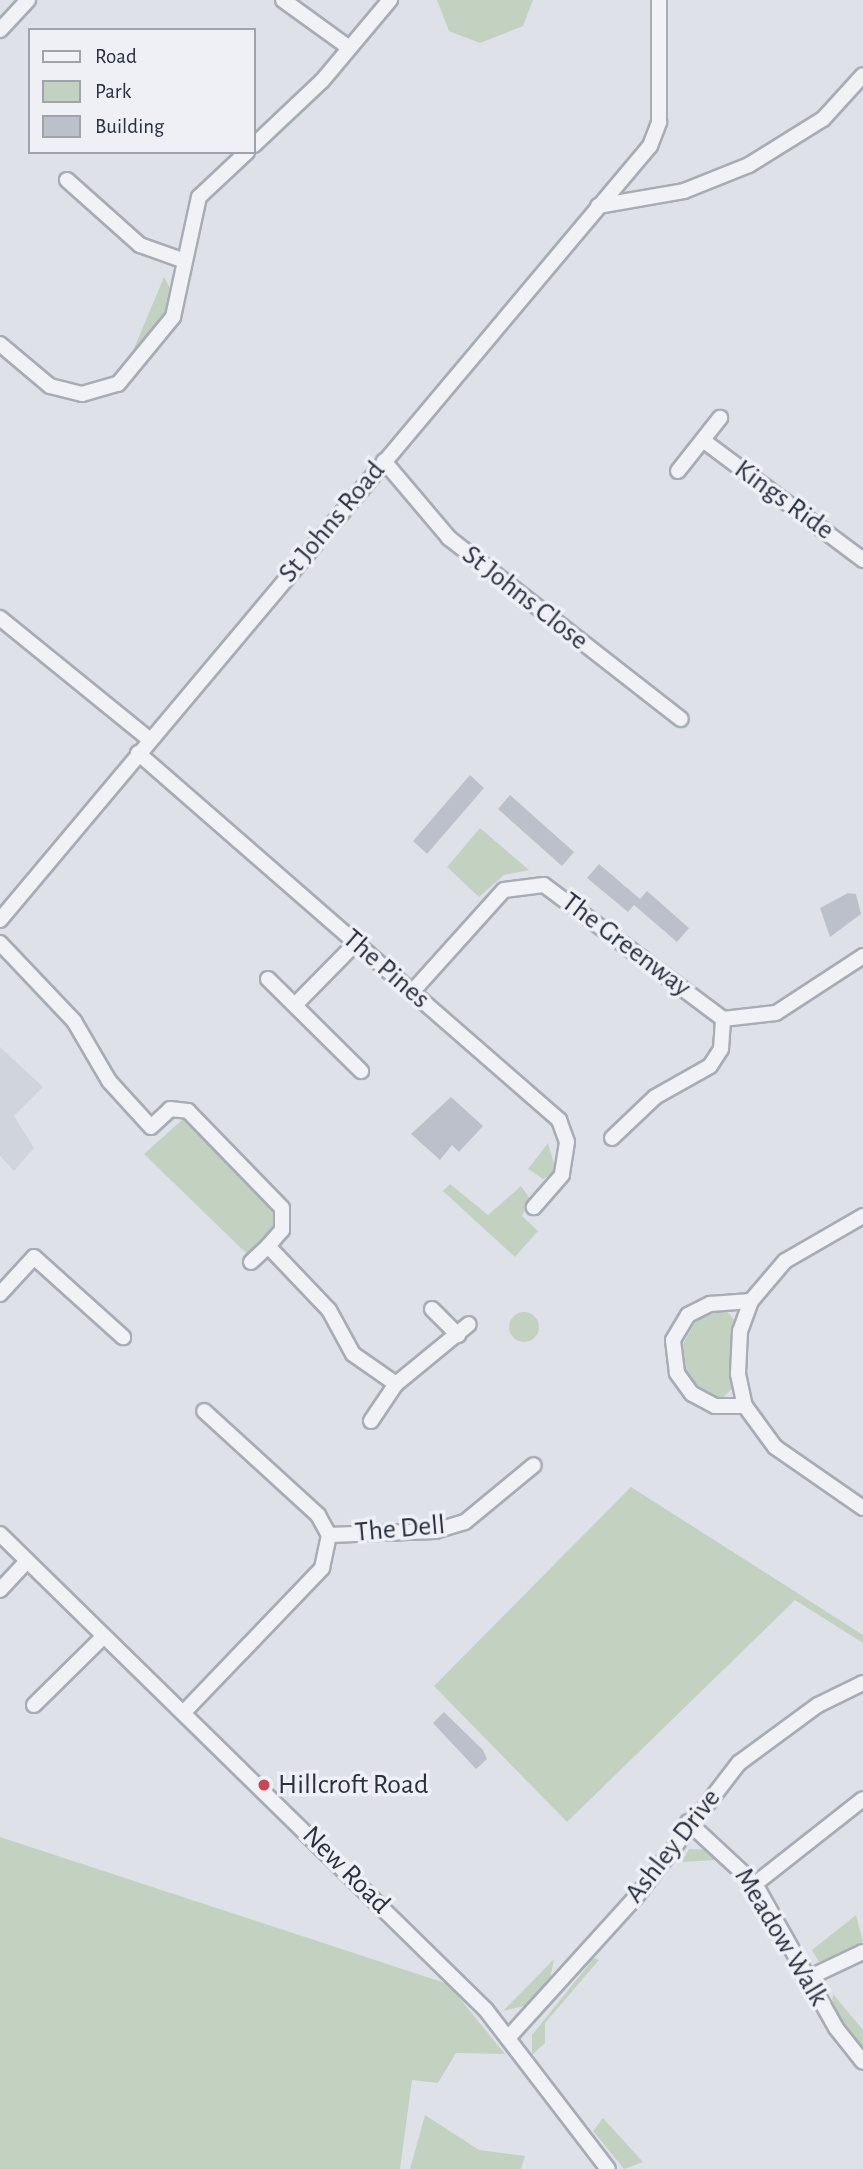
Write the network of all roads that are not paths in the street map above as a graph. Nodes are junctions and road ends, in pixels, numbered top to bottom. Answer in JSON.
{"nodes":[{"id":1,"x":28,"y":0,"type":"edge"},
{"id":2,"x":284,"y":0,"type":"edge"},
{"id":3,"x":390,"y":0,"type":"edge"},
{"id":4,"x":659,"y":0,"type":"edge"},
{"id":5,"x":0,"y":30,"type":"edge"},
{"id":6,"x":348,"y":47,"type":"junction"},
{"id":7,"x":863,"y":75,"type":"edge"},
{"id":8,"x":256,"y":143,"type":"edge"},
{"id":9,"x":245,"y":154,"type":"edge"},
{"id":10,"x":67,"y":180,"type":"dead end"},
{"id":11,"x":598,"y":206,"type":"junction"},
{"id":12,"x":182,"y":260,"type":"junction"},
{"id":13,"x":0,"y":344,"type":"edge"},
{"id":14,"x":720,"y":418,"type":"dead end"},
{"id":15,"x":704,"y":441,"type":"junction"},
{"id":16,"x":384,"y":461,"type":"junction"},
{"id":17,"x":678,"y":471,"type":"dead end"},
{"id":18,"x":863,"y":559,"type":"edge"},
{"id":19,"x":0,"y":618,"type":"edge"},
{"id":20,"x":681,"y":719,"type":"dead end"},
{"id":21,"x":149,"y":739,"type":"junction"},
{"id":22,"x":138,"y":753,"type":"junction"},
{"id":23,"x":0,"y":920,"type":"edge"},
{"id":24,"x":0,"y":943,"type":"edge"},
{"id":25,"x":355,"y":944,"type":"junction"},
{"id":26,"x":863,"y":956,"type":"edge"},
{"id":27,"x":268,"y":979,"type":"dead end"},
{"id":28,"x":412,"y":992,"type":"junction"},
{"id":29,"x":295,"y":1005,"type":"junction"},
{"id":30,"x":723,"y":1019,"type":"junction"},
{"id":31,"x":361,"y":1071,"type":"dead end"},
{"id":32,"x":612,"y":1138,"type":"dead end"},
{"id":33,"x":534,"y":1207,"type":"dead end"},
{"id":34,"x":863,"y":1216,"type":"edge"},
{"id":35,"x":268,"y":1246,"type":"junction"},
{"id":36,"x":251,"y":1262,"type":"dead end"},
{"id":37,"x":0,"y":1294,"type":"edge"},
{"id":38,"x":751,"y":1301,"type":"junction"},
{"id":39,"x":432,"y":1309,"type":"dead end"},
{"id":40,"x":469,"y":1324,"type":"dead end"},
{"id":41,"x":458,"y":1335,"type":"junction"},
{"id":42,"x":123,"y":1337,"type":"dead end"},
{"id":43,"x":396,"y":1384,"type":"junction"},
{"id":44,"x":745,"y":1406,"type":"junction"},
{"id":45,"x":204,"y":1411,"type":"dead end"},
{"id":46,"x":371,"y":1421,"type":"dead end"},
{"id":47,"x":534,"y":1465,"type":"dead end"},
{"id":48,"x":863,"y":1508,"type":"edge"},
{"id":49,"x":0,"y":1534,"type":"edge"},
{"id":50,"x":329,"y":1535,"type":"junction"},
{"id":51,"x":27,"y":1561,"type":"junction"},
{"id":52,"x":0,"y":1590,"type":"edge"},
{"id":53,"x":104,"y":1636,"type":"junction"},
{"id":54,"x":863,"y":1683,"type":"edge"},
{"id":55,"x":34,"y":1705,"type":"dead end"},
{"id":56,"x":186,"y":1710,"type":"junction"},
{"id":57,"x":863,"y":1799,"type":"edge"},
{"id":58,"x":688,"y":1822,"type":"junction"},
{"id":59,"x":755,"y":1884,"type":"junction"},
{"id":60,"x":863,"y":1952,"type":"edge"},
{"id":61,"x":808,"y":1978,"type":"junction"},
{"id":62,"x":508,"y":2038,"type":"junction"},
{"id":63,"x":863,"y":2062,"type":"edge"},
{"id":64,"x":608,"y":2169,"type":"edge"}],
"edges":[{"from":1,"to":5,"type":"street"},
{"from":2,"to":6,"type":"street"},
{"from":3,"to":6,"type":"street"},
{"from":4,"to":11,"type":"street","name":"St Johns Road"},
{"from":6,"to":8,"type":"street"},
{"from":7,"to":11,"type":"street"},
{"from":9,"to":12,"type":"street"},
{"from":10,"to":12,"type":"street"},
{"from":11,"to":16,"type":"street","name":"St Johns Road"},
{"from":12,"to":13,"type":"street"},
{"from":14,"to":15,"type":"street"},
{"from":15,"to":17,"type":"street"},
{"from":15,"to":18,"type":"street","name":"Kings Ride"},
{"from":16,"to":20,"type":"street","name":"St Johns Close"},
{"from":16,"to":21,"type":"street","name":"St Johns Road"},
{"from":19,"to":21,"type":"street"},
{"from":21,"to":22,"type":"street","name":"St Johns Road"},
{"from":22,"to":23,"type":"street","name":"St Johns Road"},
{"from":22,"to":25,"type":"street","name":"The Pines"},
{"from":24,"to":35,"type":"street"},
{"from":25,"to":28,"type":"street","name":"The Pines"},
{"from":25,"to":29,"type":"street"},
{"from":26,"to":30,"type":"street"},
{"from":27,"to":29,"type":"street"},
{"from":28,"to":30,"type":"street","name":"The Greenway"},
{"from":28,"to":33,"type":"street","name":"The Pines"},
{"from":29,"to":31,"type":"street"},
{"from":30,"to":32,"type":"street"},
{"from":34,"to":38,"type":"street"},
{"from":35,"to":36,"type":"street"},
{"from":35,"to":43,"type":"street"},
{"from":37,"to":42,"type":"street"},
{"from":38,"to":44,"type":"street"},
{"from":38,"to":44,"type":"street"},
{"from":39,"to":41,"type":"street"},
{"from":40,"to":41,"type":"street"},
{"from":41,"to":43,"type":"street"},
{"from":43,"to":46,"type":"street"},
{"from":44,"to":48,"type":"street"},
{"from":45,"to":50,"type":"street"},
{"from":47,"to":50,"type":"street","name":"The Dell"},
{"from":49,"to":51,"type":"street","name":"New Road"},
{"from":50,"to":56,"type":"street"},
{"from":51,"to":52,"type":"street"},
{"from":51,"to":53,"type":"street","name":"New Road"},
{"from":53,"to":55,"type":"street"},
{"from":53,"to":56,"type":"street","name":"New Road"},
{"from":54,"to":58,"type":"street","name":"Ashley Drive"},
{"from":56,"to":62,"type":"street","name":"New Road"},
{"from":57,"to":59,"type":"street"},
{"from":58,"to":59,"type":"street","name":"Meadow Walk"},
{"from":58,"to":62,"type":"street","name":"Ashley Drive"},
{"from":59,"to":61,"type":"street","name":"Meadow Walk"},
{"from":60,"to":61,"type":"street"},
{"from":61,"to":63,"type":"street","name":"Meadow Walk"},
{"from":62,"to":64,"type":"street","name":"New Road"}]}
